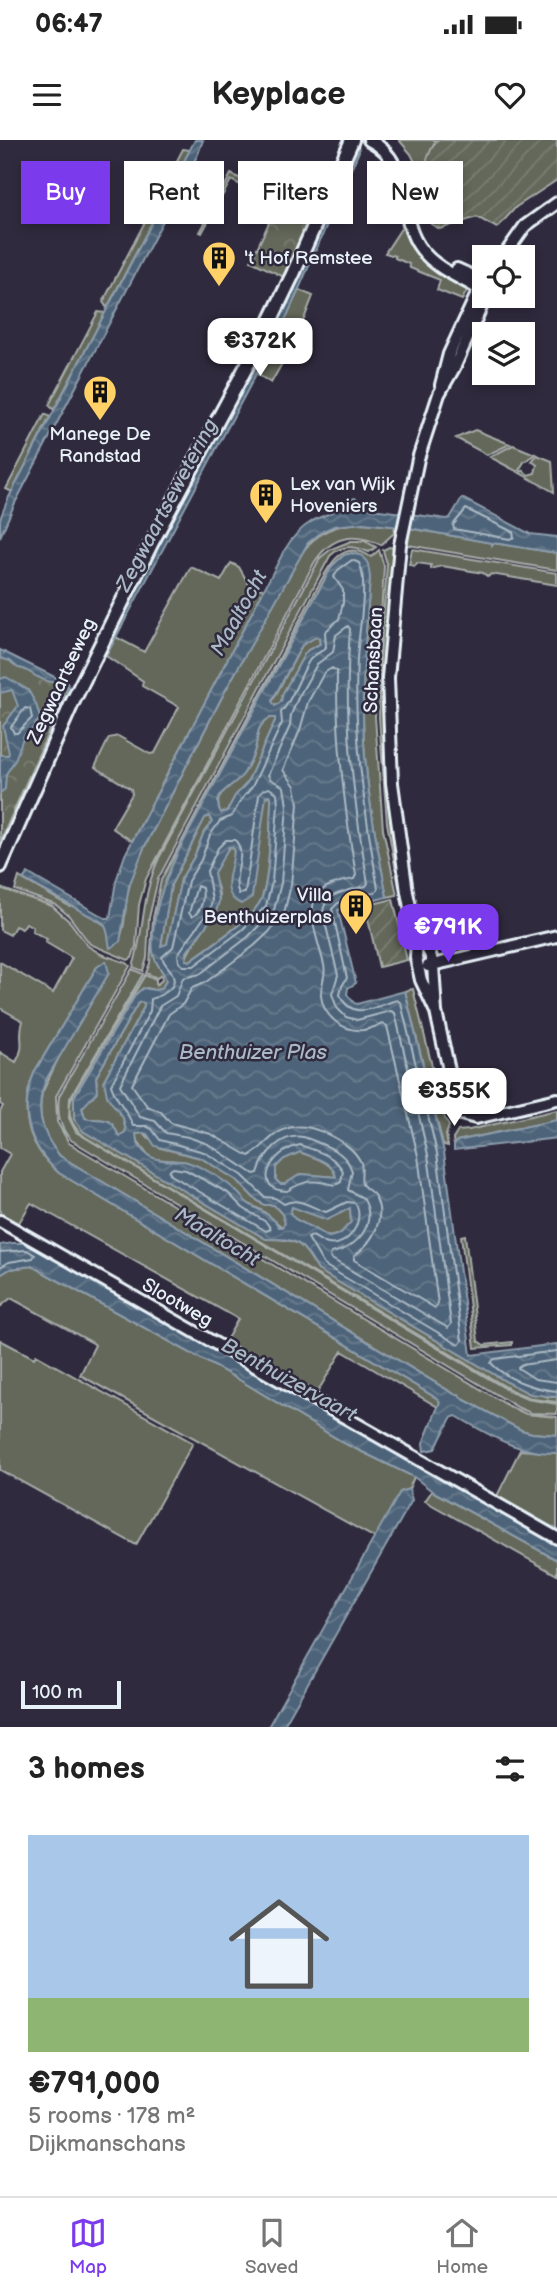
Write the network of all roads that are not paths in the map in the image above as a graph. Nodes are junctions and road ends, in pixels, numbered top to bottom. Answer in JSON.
{"nodes":[{"id":1,"x":352,"y":140,"type":"edge"},
{"id":2,"x":369,"y":140,"type":"edge"},
{"id":3,"x":381,"y":140,"type":"edge"},
{"id":4,"x":557,"y":203,"type":"edge"},
{"id":5,"x":510,"y":245,"type":"edge"},
{"id":6,"x":472,"y":280,"type":"edge"},
{"id":7,"x":472,"y":282,"type":"edge"},
{"id":8,"x":476,"y":308,"type":"edge"},
{"id":9,"x":0,"y":866,"type":"edge"},
{"id":10,"x":416,"y":930,"type":"junction"},
{"id":11,"x":557,"y":936,"type":"edge"},
{"id":12,"x":433,"y":965,"type":"junction"},
{"id":13,"x":419,"y":969,"type":"junction"},
{"id":14,"x":436,"y":1012,"type":"junction"},
{"id":15,"x":557,"y":1099,"type":"edge"},
{"id":16,"x":0,"y":1221,"type":"edge"},
{"id":17,"x":557,"y":1538,"type":"edge"}],
"edges":[{"from":1,"to":9,"type":"main road","name":"Zegwaartseweg"},
{"from":2,"to":7,"type":"street"},
{"from":3,"to":6,"type":"street"},
{"from":4,"to":5,"type":"street"},
{"from":8,"to":10,"type":"street","name":"Schansbaan"},
{"from":10,"to":12,"type":"street","name":"Schansbaan"},
{"from":10,"to":13,"type":"street","name":"Schansbaan"},
{"from":11,"to":12,"type":"street"},
{"from":12,"to":13,"type":"street"},
{"from":12,"to":14,"type":"street","name":"Schansbaan"},
{"from":13,"to":14,"type":"street","name":"Schansbaan"},
{"from":14,"to":15,"type":"street","name":"Schansbaan"},
{"from":16,"to":17,"type":"street","name":"Slootweg"}]}
